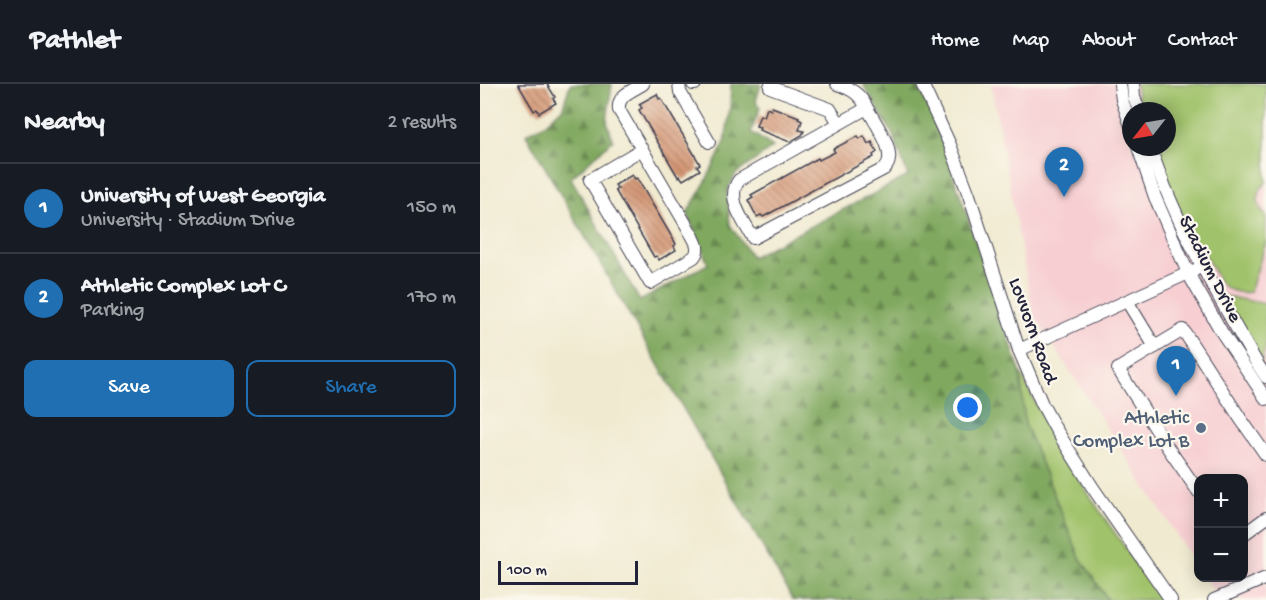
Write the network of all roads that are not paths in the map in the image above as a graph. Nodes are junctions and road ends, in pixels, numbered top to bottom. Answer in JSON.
{"nodes":[{"id":1,"x":643,"y":84,"type":"edge"},
{"id":2,"x":679,"y":84,"type":"edge"},
{"id":3,"x":771,"y":84,"type":"edge"},
{"id":4,"x":837,"y":84,"type":"edge"},
{"id":5,"x":922,"y":84,"type":"edge"},
{"id":6,"x":1120,"y":84,"type":"edge"},
{"id":7,"x":1132,"y":84,"type":"edge"},
{"id":8,"x":1123,"y":102,"type":"edge"},
{"id":9,"x":1136,"y":102,"type":"edge"},
{"id":10,"x":867,"y":108,"type":"junction"},
{"id":11,"x":839,"y":123,"type":"junction"},
{"id":12,"x":709,"y":142,"type":"dead end"},
{"id":13,"x":642,"y":149,"type":"junction"},
{"id":14,"x":1141,"y":156,"type":"edge"},
{"id":15,"x":1153,"y":156,"type":"edge"},
{"id":16,"x":1202,"y":267,"type":"junction"},
{"id":17,"x":1188,"y":273,"type":"junction"},
{"id":18,"x":1127,"y":301,"type":"junction"},
{"id":19,"x":1155,"y":347,"type":"junction"},
{"id":20,"x":1019,"y":350,"type":"junction"},
{"id":21,"x":1266,"y":377,"type":"edge"},
{"id":22,"x":1266,"y":399,"type":"edge"},
{"id":23,"x":1266,"y":455,"type":"edge"},
{"id":24,"x":1194,"y":485,"type":"edge"},
{"id":25,"x":1266,"y":518,"type":"edge"},
{"id":26,"x":1248,"y":531,"type":"edge"},
{"id":27,"x":1266,"y":578,"type":"edge"},
{"id":28,"x":1171,"y":600,"type":"edge"},
{"id":29,"x":1214,"y":600,"type":"edge"}],
"edges":[{"from":1,"to":13,"type":"street"},
{"from":2,"to":12,"type":"street"},
{"from":3,"to":11,"type":"street"},
{"from":4,"to":10,"type":"street"},
{"from":5,"to":20,"type":"street","name":"Lovvorn Road"},
{"from":6,"to":8,"type":"street"},
{"from":7,"to":9,"type":"street"},
{"from":10,"to":11,"type":"street"},
{"from":10,"to":11,"type":"street"},
{"from":13,"to":13,"type":"street"},
{"from":14,"to":17,"type":"street","name":"Stadium Drive"},
{"from":15,"to":16,"type":"street","name":"Stadium Drive"},
{"from":16,"to":17,"type":"street"},
{"from":16,"to":21,"type":"street","name":"Stadium Drive"},
{"from":17,"to":18,"type":"street"},
{"from":17,"to":22,"type":"street","name":"Stadium Drive"},
{"from":18,"to":19,"type":"street"},
{"from":18,"to":20,"type":"street"},
{"from":19,"to":23,"type":"street"},
{"from":19,"to":24,"type":"street"},
{"from":20,"to":28,"type":"street","name":"Lovvorn Road"},
{"from":25,"to":26,"type":"street"},
{"from":27,"to":29,"type":"street"}]}
